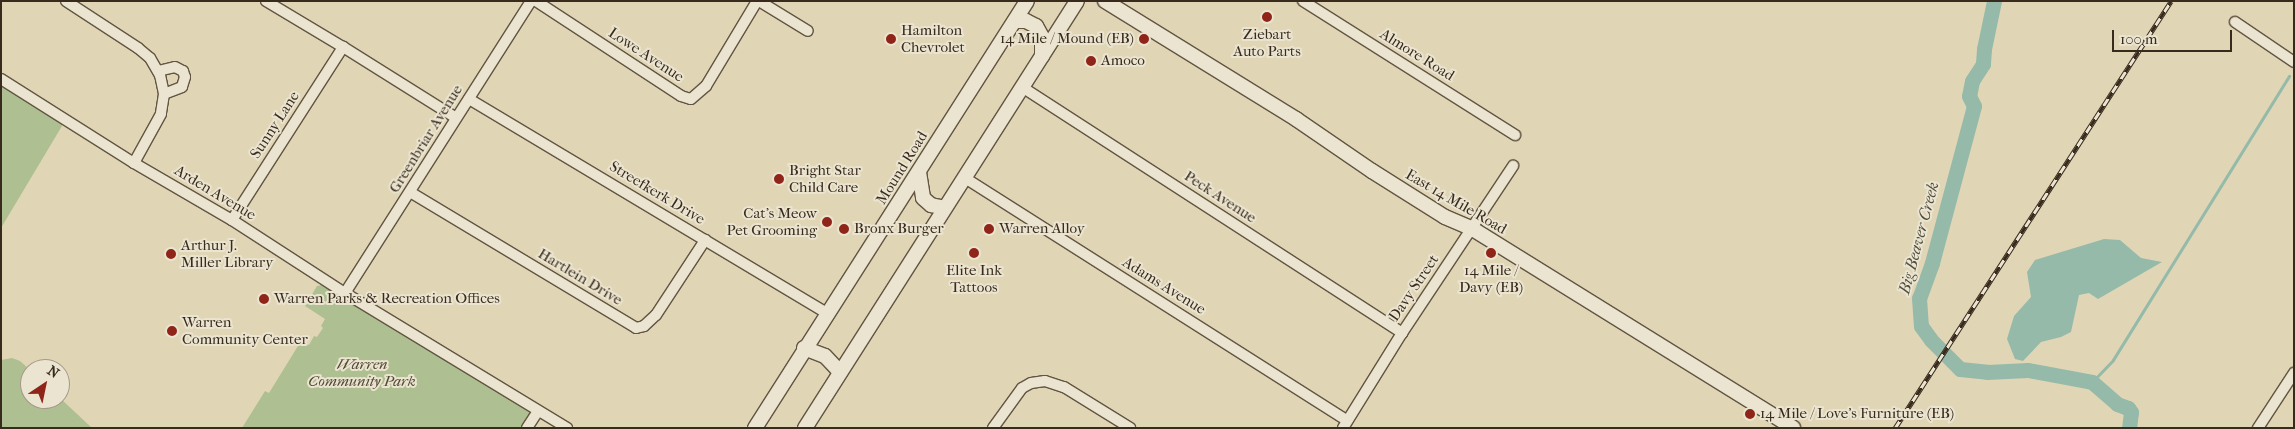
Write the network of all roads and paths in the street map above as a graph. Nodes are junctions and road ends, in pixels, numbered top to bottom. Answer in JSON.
{"nodes":[{"id":1,"x":66,"y":1,"type":"edge"},
{"id":2,"x":266,"y":1,"type":"edge"},
{"id":3,"x":531,"y":1,"type":"edge"},
{"id":4,"x":536,"y":1,"type":"edge"},
{"id":5,"x":758,"y":1,"type":"edge"},
{"id":6,"x":1027,"y":1,"type":"edge"},
{"id":7,"x":1077,"y":1,"type":"edge"},
{"id":8,"x":1105,"y":1,"type":"edge"},
{"id":9,"x":1303,"y":1,"type":"edge"},
{"id":10,"x":1015,"y":20,"type":"junction"},
{"id":11,"x":2234,"y":22,"type":"dead end"},
{"id":12,"x":808,"y":31,"type":"dead end"},
{"id":13,"x":343,"y":47,"type":"junction"},
{"id":14,"x":1042,"y":56,"type":"junction"},
{"id":15,"x":2294,"y":62,"type":"edge"},
{"id":16,"x":158,"y":71,"type":"junction"},
{"id":17,"x":1,"y":79,"type":"edge"},
{"id":18,"x":1022,"y":87,"type":"junction"},
{"id":19,"x":164,"y":94,"type":"junction"},
{"id":20,"x":469,"y":98,"type":"junction"},
{"id":21,"x":456,"y":118,"type":"junction"},
{"id":22,"x":1515,"y":135,"type":"dead end"},
{"id":23,"x":134,"y":163,"type":"junction"},
{"id":24,"x":1513,"y":166,"type":"dead end"},
{"id":25,"x":919,"y":172,"type":"junction"},
{"id":26,"x":965,"y":178,"type":"junction"},
{"id":27,"x":410,"y":192,"type":"junction"},
{"id":28,"x":945,"y":208,"type":"junction"},
{"id":29,"x":232,"y":220,"type":"junction"},
{"id":30,"x":1471,"y":228,"type":"junction"},
{"id":31,"x":705,"y":240,"type":"junction"},
{"id":32,"x":345,"y":293,"type":"junction"},
{"id":33,"x":828,"y":314,"type":"junction"},
{"id":34,"x":1402,"y":333,"type":"junction"},
{"id":35,"x":804,"y":348,"type":"junction"},
{"id":36,"x":840,"y":372,"type":"junction"},
{"id":37,"x":2294,"y":373,"type":"edge"},
{"id":38,"x":538,"y":411,"type":"junction"},
{"id":39,"x":1345,"y":424,"type":"edge"},
{"id":40,"x":527,"y":428,"type":"edge"},
{"id":41,"x":566,"y":428,"type":"edge"},
{"id":42,"x":755,"y":428,"type":"edge"},
{"id":43,"x":805,"y":428,"type":"edge"},
{"id":44,"x":993,"y":428,"type":"edge"},
{"id":45,"x":1130,"y":428,"type":"edge"},
{"id":46,"x":1793,"y":428,"type":"edge"},
{"id":47,"x":2258,"y":428,"type":"edge"}],
"edges":[{"from":1,"to":16,"type":"street"},
{"from":2,"to":13,"type":"street"},
{"from":3,"to":20,"type":"street","name":"Greenbriar Avenue"},
{"from":4,"to":5,"type":"street","name":"Lowe Avenue"},
{"from":5,"to":12,"type":"street"},
{"from":6,"to":10,"type":"main road","name":"Mound Road"},
{"from":7,"to":14,"type":"main road"},
{"from":8,"to":30,"type":"main road","name":"East 14 Mile Road"},
{"from":9,"to":22,"type":"street","name":"Almore Road"},
{"from":10,"to":14,"type":"main road"},
{"from":10,"to":25,"type":"main road","name":"Mound Road"},
{"from":11,"to":15,"type":"street"},
{"from":13,"to":21,"type":"street"},
{"from":13,"to":29,"type":"street","name":"Sunny Lane"},
{"from":14,"to":18,"type":"main road"},
{"from":16,"to":19,"type":"street"},
{"from":16,"to":19,"type":"street"},
{"from":17,"to":23,"type":"street","name":"Arden Avenue"},
{"from":18,"to":26,"type":"main road"},
{"from":18,"to":34,"type":"street","name":"Peck Avenue"},
{"from":19,"to":23,"type":"street"},
{"from":20,"to":21,"type":"street","name":"Greenbriar Avenue"},
{"from":20,"to":31,"type":"street","name":"Streefkerk Drive"},
{"from":21,"to":27,"type":"street","name":"Greenbriar Avenue"},
{"from":23,"to":29,"type":"street","name":"Arden Avenue"},
{"from":24,"to":30,"type":"street","name":"Davy Street"},
{"from":25,"to":28,"type":"main road"},
{"from":25,"to":33,"type":"main road","name":"Mound Road"},
{"from":26,"to":28,"type":"main road"},
{"from":26,"to":39,"type":"street","name":"Adams Avenue"},
{"from":27,"to":31,"type":"street","name":"Hartlein Drive"},
{"from":27,"to":32,"type":"street","name":"Greenbriar Avenue"},
{"from":28,"to":36,"type":"main road"},
{"from":29,"to":32,"type":"street","name":"Arden Avenue"},
{"from":30,"to":34,"type":"street","name":"Davy Street"},
{"from":30,"to":46,"type":"main road","name":"East 14 Mile Road"},
{"from":31,"to":33,"type":"street","name":"Streefkerk Drive"},
{"from":32,"to":38,"type":"street","name":"Arden Avenue"},
{"from":33,"to":35,"type":"main road","name":"Mound Road"},
{"from":34,"to":39,"type":"street","name":"Davy Street"},
{"from":35,"to":36,"type":"main road"},
{"from":35,"to":42,"type":"main road","name":"Mound Road"},
{"from":36,"to":43,"type":"main road"},
{"from":37,"to":47,"type":"street"},
{"from":38,"to":40,"type":"street"},
{"from":38,"to":41,"type":"street","name":"Arden Avenue"},
{"from":44,"to":45,"type":"street"}]}
